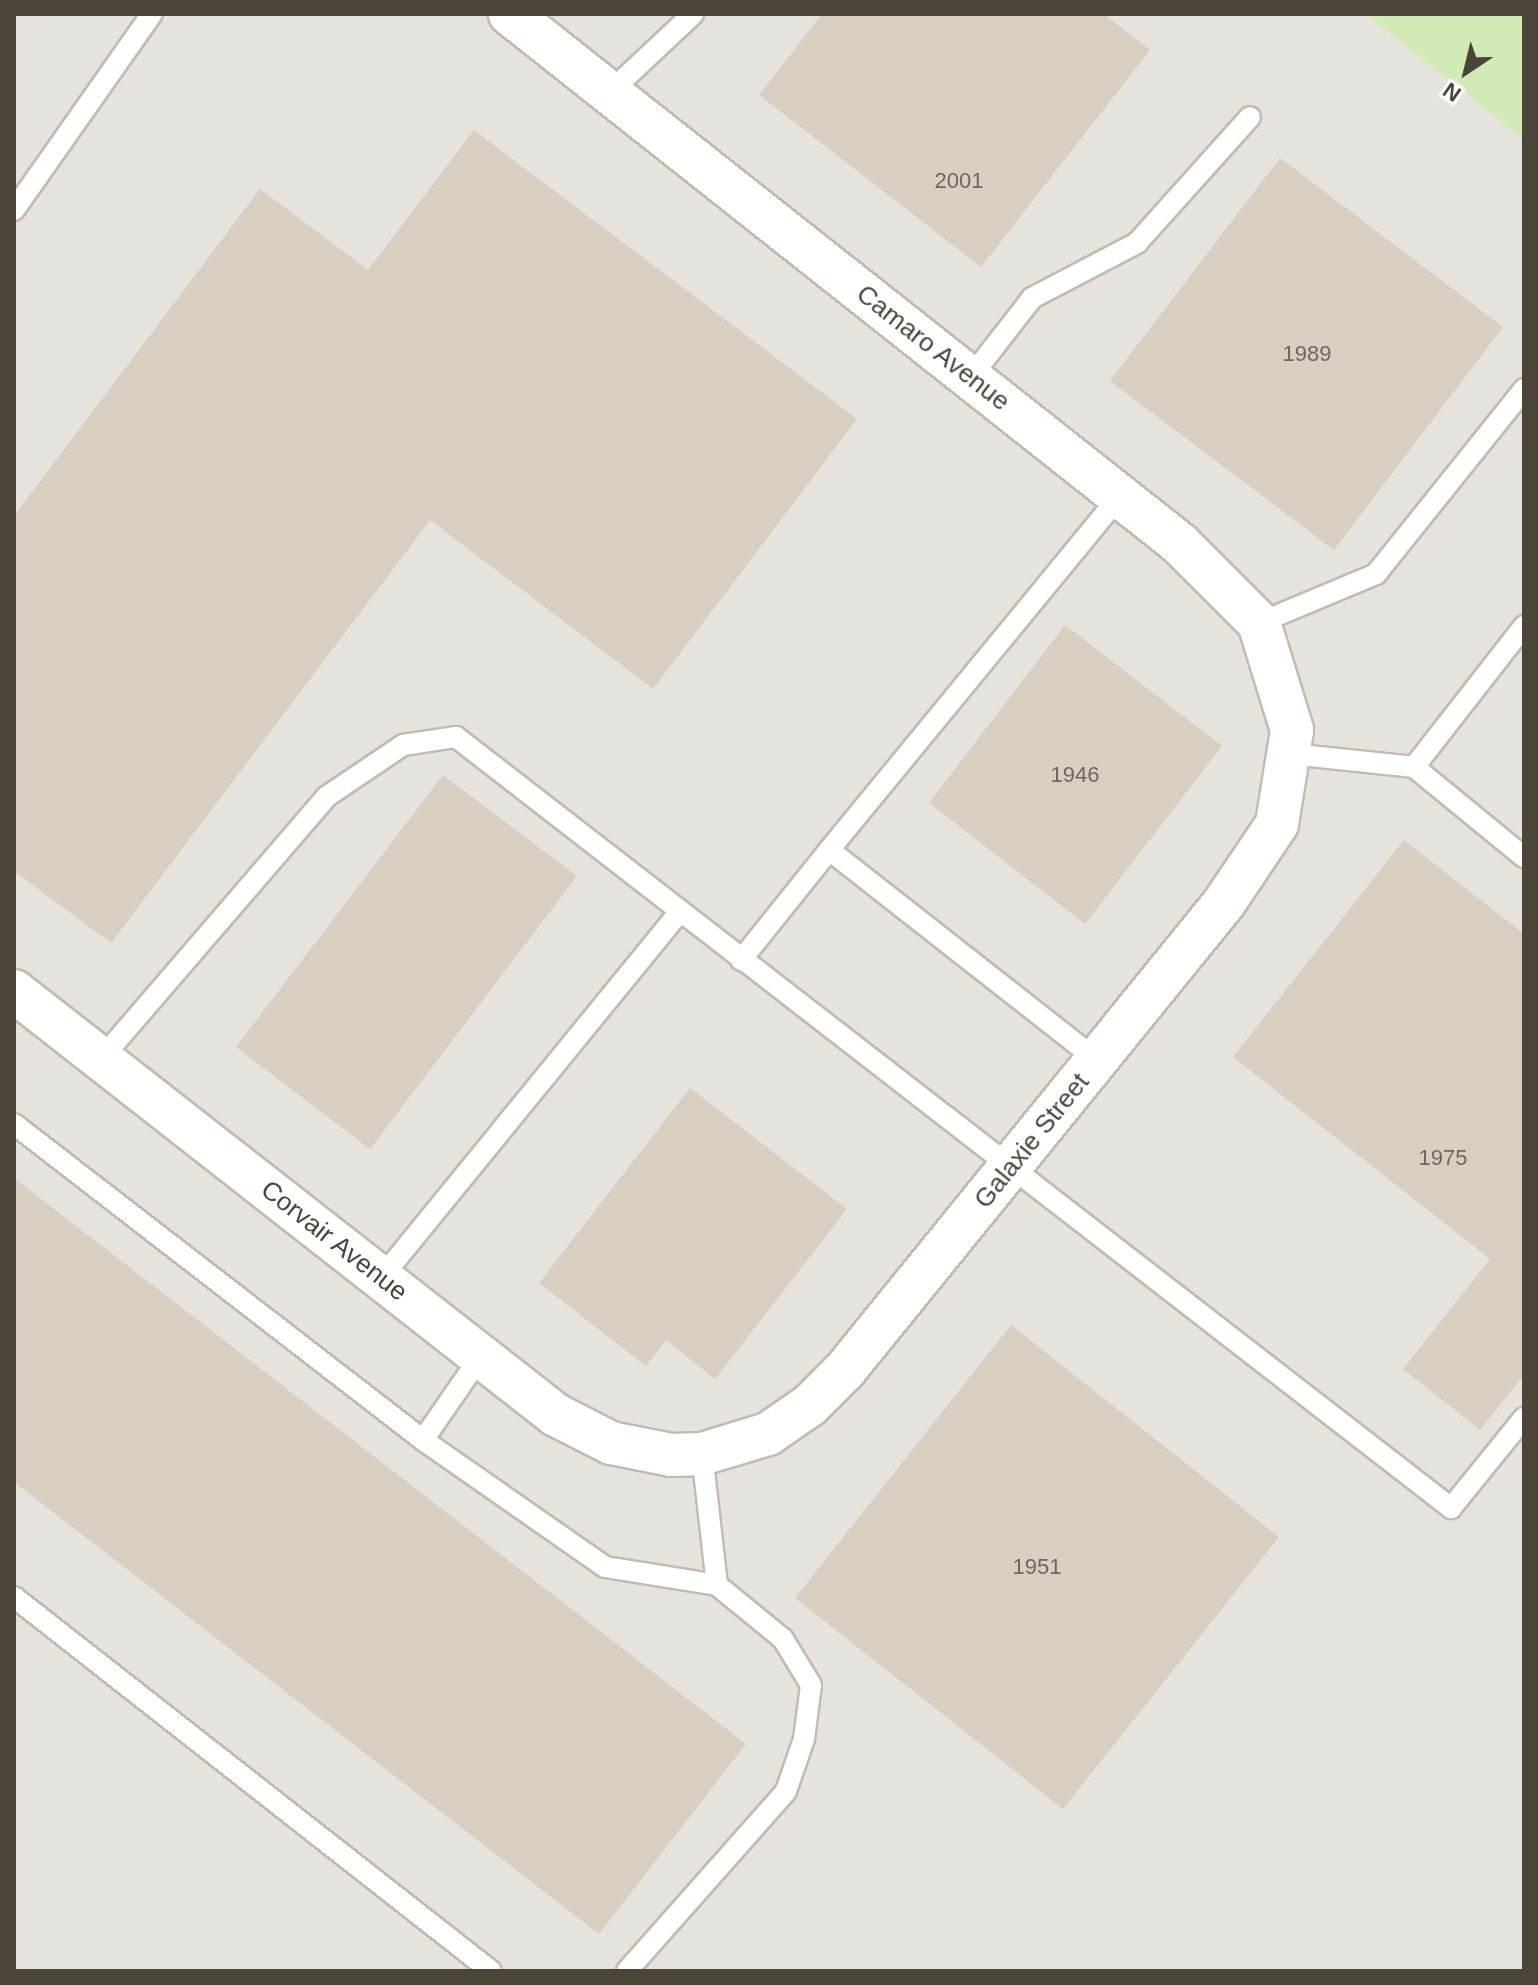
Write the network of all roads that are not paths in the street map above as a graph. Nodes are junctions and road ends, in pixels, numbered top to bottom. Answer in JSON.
{"nodes":[{"id":1,"x":152,"y":14,"type":"edge"},
{"id":2,"x":510,"y":14,"type":"edge"},
{"id":3,"x":693,"y":14,"type":"edge"},
{"id":4,"x":610,"y":92,"type":"junction"},
{"id":5,"x":1250,"y":117,"type":"dead end"},
{"id":6,"x":14,"y":210,"type":"edge"},
{"id":7,"x":970,"y":378,"type":"junction"},
{"id":8,"x":1524,"y":389,"type":"edge"},
{"id":9,"x":1120,"y":496,"type":"junction"},
{"id":10,"x":1259,"y":623,"type":"junction"},
{"id":11,"x":1524,"y":626,"type":"edge"},
{"id":12,"x":1292,"y":742,"type":"junction"},
{"id":13,"x":1414,"y":767,"type":"junction"},
{"id":14,"x":829,"y":850,"type":"junction"},
{"id":15,"x":1524,"y":857,"type":"edge"},
{"id":16,"x":680,"y":912,"type":"junction"},
{"id":17,"x":741,"y":960,"type":"junction"},
{"id":18,"x":14,"y":991,"type":"edge"},
{"id":19,"x":101,"y":1059,"type":"junction"},
{"id":20,"x":1097,"y":1060,"type":"junction"},
{"id":21,"x":14,"y":1124,"type":"edge"},
{"id":22,"x":1009,"y":1169,"type":"junction"},
{"id":23,"x":381,"y":1278,"type":"junction"},
{"id":24,"x":481,"y":1356,"type":"junction"},
{"id":25,"x":1524,"y":1418,"type":"edge"},
{"id":26,"x":423,"y":1440,"type":"junction"},
{"id":27,"x":686,"y":1455,"type":"junction"},
{"id":28,"x":717,"y":1585,"type":"junction"},
{"id":29,"x":14,"y":1597,"type":"edge"},
{"id":30,"x":491,"y":1971,"type":"edge"},
{"id":31,"x":627,"y":1971,"type":"edge"}],
"edges":[{"from":1,"to":6,"type":"lane"},
{"from":2,"to":4,"type":"street","name":"Camaro Avenue"},
{"from":3,"to":4,"type":"lane"},
{"from":4,"to":7,"type":"street","name":"Camaro Avenue"},
{"from":5,"to":7,"type":"lane"},
{"from":7,"to":9,"type":"street","name":"Camaro Avenue"},
{"from":8,"to":10,"type":"lane"},
{"from":9,"to":10,"type":"street","name":"Camaro Avenue"},
{"from":9,"to":14,"type":"lane"},
{"from":10,"to":12,"type":"street","name":"Camaro Avenue"},
{"from":11,"to":13,"type":"lane"},
{"from":12,"to":13,"type":"lane"},
{"from":12,"to":20,"type":"street","name":"Galaxie Street"},
{"from":13,"to":15,"type":"lane"},
{"from":14,"to":17,"type":"lane"},
{"from":14,"to":20,"type":"lane"},
{"from":16,"to":17,"type":"lane"},
{"from":16,"to":19,"type":"lane"},
{"from":16,"to":23,"type":"lane"},
{"from":17,"to":22,"type":"lane"},
{"from":18,"to":19,"type":"street","name":"Corvair Avenue"},
{"from":19,"to":23,"type":"street","name":"Corvair Avenue"},
{"from":20,"to":22,"type":"street","name":"Galaxie Street"},
{"from":21,"to":26,"type":"lane"},
{"from":22,"to":25,"type":"lane"},
{"from":22,"to":27,"type":"street","name":"Galaxie Street"},
{"from":23,"to":24,"type":"street","name":"Corvair Avenue"},
{"from":24,"to":26,"type":"lane"},
{"from":24,"to":27,"type":"street","name":"Corvair Avenue"},
{"from":26,"to":28,"type":"lane"},
{"from":27,"to":28,"type":"lane"},
{"from":28,"to":31,"type":"lane"},
{"from":29,"to":30,"type":"lane"}]}
